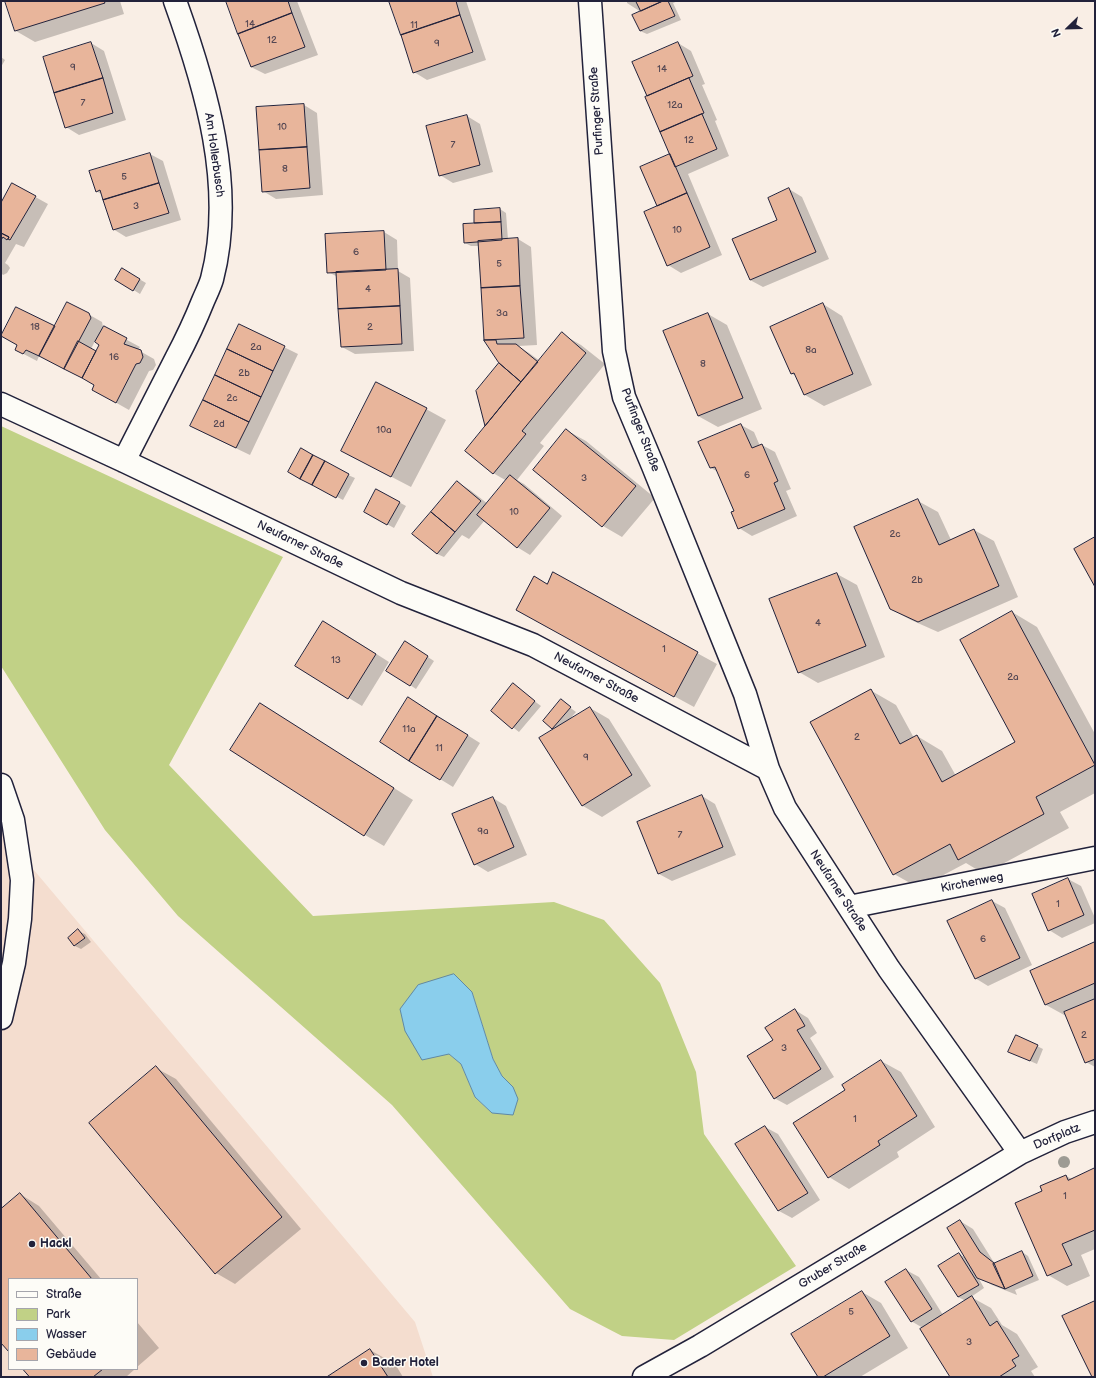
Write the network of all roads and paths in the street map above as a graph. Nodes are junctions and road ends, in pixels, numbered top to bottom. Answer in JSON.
{"nodes":[{"id":1,"x":175,"y":1,"type":"edge"},
{"id":2,"x":590,"y":1,"type":"edge"},
{"id":3,"x":1,"y":404,"type":"edge"},
{"id":4,"x":124,"y":461,"type":"junction"},
{"id":5,"x":768,"y":769,"type":"junction"},
{"id":6,"x":1,"y":784,"type":"edge"},
{"id":7,"x":1095,"y":858,"type":"edge"},
{"id":8,"x":849,"y":907,"type":"junction"},
{"id":9,"x":1,"y":1018,"type":"edge"},
{"id":10,"x":1095,"y":1122,"type":"edge"},
{"id":11,"x":1020,"y":1153,"type":"junction"},
{"id":12,"x":644,"y":1377,"type":"edge"}],
"edges":[{"from":1,"to":4,"type":"street","name":"Am Hollerbusch"},
{"from":2,"to":5,"type":"street","name":"Purfinger Straße"},
{"from":3,"to":4,"type":"street","name":"Neufarner Straße"},
{"from":4,"to":5,"type":"street","name":"Neufarner Straße"},
{"from":5,"to":8,"type":"street","name":"Neufarner Straße"},
{"from":6,"to":9,"type":"street"},
{"from":7,"to":8,"type":"street","name":"Kirchenweg"},
{"from":8,"to":11,"type":"street","name":"Neufarner Straße"},
{"from":10,"to":11,"type":"street","name":"Dorfplatz"},
{"from":11,"to":12,"type":"street","name":"Gruber Straße"}]}
